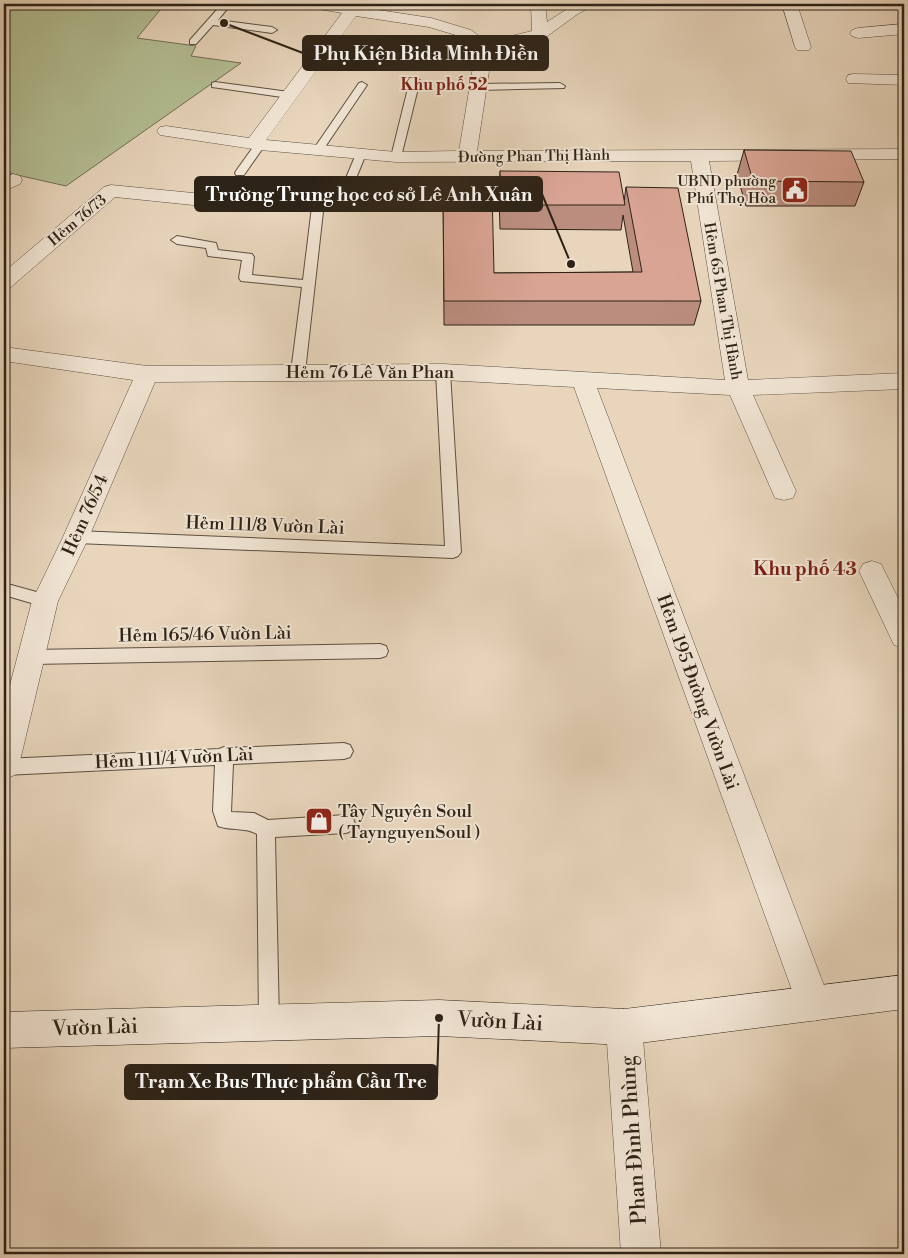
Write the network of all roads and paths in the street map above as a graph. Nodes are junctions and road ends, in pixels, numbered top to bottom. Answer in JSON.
{"nodes":[{"id":1,"x":226,"y":4,"type":"edge"},
{"id":2,"x":312,"y":4,"type":"edge"},
{"id":3,"x":538,"y":4,"type":"edge"},
{"id":4,"x":587,"y":4,"type":"edge"},
{"id":5,"x":789,"y":4,"type":"edge"},
{"id":6,"x":352,"y":11,"type":"junction"},
{"id":7,"x":211,"y":22,"type":"junction"},
{"id":8,"x":904,"y":29,"type":"edge"},
{"id":9,"x":272,"y":30,"type":"dead end"},
{"id":10,"x":858,"y":32,"type":"dead end"},
{"id":11,"x":540,"y":34,"type":"junction"},
{"id":12,"x":193,"y":42,"type":"dead end"},
{"id":13,"x":803,"y":47,"type":"dead end"},
{"id":14,"x":484,"y":48,"type":"junction"},
{"id":15,"x":854,"y":79,"type":"dead end"},
{"id":16,"x":415,"y":80,"type":"dead end"},
{"id":17,"x":904,"y":80,"type":"edge"},
{"id":18,"x":215,"y":85,"type":"dead end"},
{"id":19,"x":362,"y":85,"type":"dead end"},
{"id":20,"x":560,"y":86,"type":"dead end"},
{"id":21,"x":478,"y":87,"type":"junction"},
{"id":22,"x":289,"y":96,"type":"junction"},
{"id":23,"x":166,"y":131,"type":"dead end"},
{"id":24,"x":257,"y":144,"type":"junction"},
{"id":25,"x":318,"y":150,"type":"junction"},
{"id":26,"x":361,"y":154,"type":"junction"},
{"id":27,"x":698,"y":154,"type":"junction"},
{"id":28,"x":903,"y":156,"type":"edge"},
{"id":29,"x":396,"y":157,"type":"junction"},
{"id":30,"x":467,"y":157,"type":"junction"},
{"id":31,"x":240,"y":173,"type":"dead end"},
{"id":32,"x":193,"y":199,"type":"dead end"},
{"id":33,"x":177,"y":240,"type":"dead end"},
{"id":34,"x":4,"y":282,"type":"edge"},
{"id":35,"x":308,"y":284,"type":"junction"},
{"id":36,"x":4,"y":354,"type":"edge"},
{"id":37,"x":298,"y":372,"type":"junction"},
{"id":38,"x":443,"y":372,"type":"junction"},
{"id":39,"x":147,"y":374,"type":"junction"},
{"id":40,"x":582,"y":379,"type":"junction"},
{"id":41,"x":904,"y":381,"type":"edge"},
{"id":42,"x":738,"y":388,"type":"junction"},
{"id":43,"x":784,"y":491,"type":"dead end"},
{"id":44,"x":76,"y":537,"type":"junction"},
{"id":45,"x":872,"y":571,"type":"dead end"},
{"id":46,"x":4,"y":589,"type":"edge"},
{"id":47,"x":45,"y":601,"type":"junction"},
{"id":48,"x":904,"y":636,"type":"edge"},
{"id":49,"x":380,"y":651,"type":"dead end"},
{"id":50,"x":30,"y":657,"type":"junction"},
{"id":51,"x":344,"y":751,"type":"dead end"},
{"id":52,"x":224,"y":755,"type":"junction"},
{"id":53,"x":4,"y":766,"type":"edge"},
{"id":54,"x":346,"y":824,"type":"dead end"},
{"id":55,"x":266,"y":828,"type":"junction"},
{"id":56,"x":904,"y":992,"type":"edge"},
{"id":57,"x":814,"y":1004,"type":"junction"},
{"id":58,"x":269,"y":1022,"type":"junction"},
{"id":59,"x":624,"y":1027,"type":"junction"},
{"id":60,"x":4,"y":1030,"type":"edge"},
{"id":61,"x":641,"y":1254,"type":"edge"}],
"edges":[{"from":1,"to":7,"type":"lane"},
{"from":2,"to":6,"type":"street"},
{"from":3,"to":11,"type":"street"},
{"from":4,"to":11,"type":"street"},
{"from":5,"to":13,"type":"street"},
{"from":6,"to":14,"type":"street"},
{"from":6,"to":22,"type":"street"},
{"from":7,"to":9,"type":"lane"},
{"from":7,"to":12,"type":"lane"},
{"from":8,"to":10,"type":"street"},
{"from":11,"to":14,"type":"street"},
{"from":14,"to":21,"type":"street"},
{"from":15,"to":17,"type":"street"},
{"from":16,"to":29,"type":"lane"},
{"from":18,"to":22,"type":"lane"},
{"from":19,"to":25,"type":"lane"},
{"from":20,"to":21,"type":"lane"},
{"from":21,"to":30,"type":"street"},
{"from":22,"to":24,"type":"street"},
{"from":23,"to":24,"type":"street","name":"Đường Phan Thị Hành"},
{"from":24,"to":25,"type":"street","name":"Đường Phan Thị Hành"},
{"from":24,"to":31,"type":"lane"},
{"from":25,"to":26,"type":"street","name":"Đường Phan Thị Hành"},
{"from":26,"to":29,"type":"street","name":"Đường Phan Thị Hành"},
{"from":26,"to":35,"type":"lane"},
{"from":27,"to":28,"type":"street","name":"Đường Phan Thị Hành"},
{"from":27,"to":30,"type":"street","name":"Đường Phan Thị Hành"},
{"from":27,"to":42,"type":"street","name":"Hẻm 65 Phan Thị Hành"},
{"from":29,"to":30,"type":"street","name":"Đường Phan Thị Hành"},
{"from":32,"to":34,"type":"street","name":"Hẻm 76/73"},
{"from":33,"to":35,"type":"lane"},
{"from":35,"to":37,"type":"lane"},
{"from":36,"to":39,"type":"street","name":"Hẻm 76 Lê Văn Phan"},
{"from":37,"to":38,"type":"street","name":"Hẻm 76 Lê Văn Phan"},
{"from":37,"to":39,"type":"street","name":"Hẻm 76 Lê Văn Phan"},
{"from":38,"to":40,"type":"street","name":"Hẻm 76 Lê Văn Phan"},
{"from":38,"to":44,"type":"lane","name":"Hẻm 111/8 Vườn Lài"},
{"from":39,"to":44,"type":"street","name":"Hẻm 76/54"},
{"from":40,"to":42,"type":"street","name":"Hẻm 76 Lê Văn Phan"},
{"from":40,"to":57,"type":"street","name":"Hẻm 195 Đường Vườn Lài"},
{"from":41,"to":42,"type":"street","name":"Hẻm 76 Lê Văn Phan"},
{"from":42,"to":43,"type":"street","name":"Hẻm 65 Phan Thị Hành"},
{"from":44,"to":47,"type":"street","name":"Hẻm 76/54"},
{"from":45,"to":48,"type":"street"},
{"from":46,"to":47,"type":"lane"},
{"from":47,"to":50,"type":"street","name":"Hẻm 76/54"},
{"from":49,"to":50,"type":"lane","name":"Hẻm 165/46 Vườn Lài"},
{"from":50,"to":53,"type":"street","name":"Hẻm 76/54"},
{"from":51,"to":52,"type":"lane","name":"Hẻm 111/4 Vườn Lài"},
{"from":52,"to":53,"type":"lane","name":"Hẻm 111/4 Vườn Lài"},
{"from":52,"to":55,"type":"lane"},
{"from":54,"to":55,"type":"lane"},
{"from":55,"to":58,"type":"lane"},
{"from":56,"to":57,"type":"street","name":"Vườn Lài"},
{"from":57,"to":59,"type":"street","name":"Vườn Lài"},
{"from":58,"to":59,"type":"street","name":"Vườn Lài"},
{"from":58,"to":60,"type":"street","name":"Vườn Lài"},
{"from":59,"to":61,"type":"street","name":"Phan Đình Phùng"}]}
